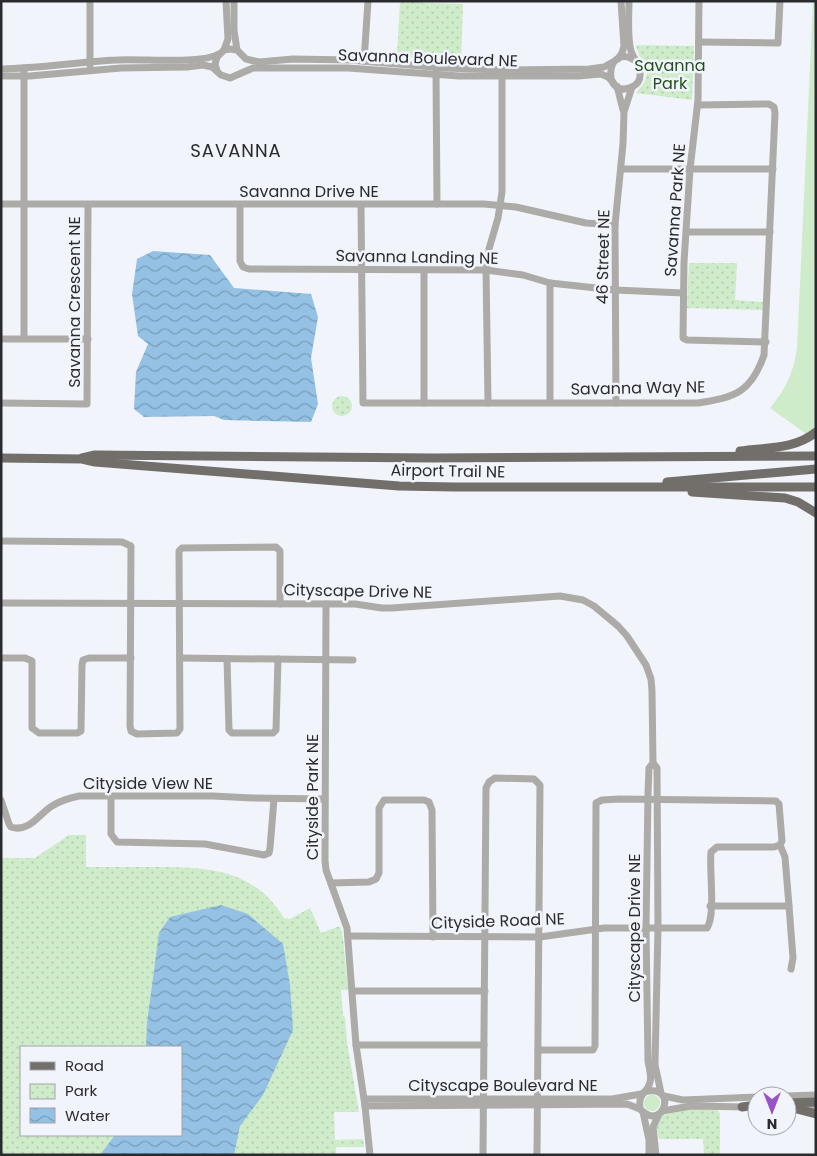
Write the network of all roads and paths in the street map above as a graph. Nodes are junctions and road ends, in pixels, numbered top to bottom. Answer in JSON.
{"nodes":[{"id":1,"x":90,"y":1,"type":"edge"},
{"id":2,"x":226,"y":1,"type":"edge"},
{"id":3,"x":234,"y":1,"type":"edge"},
{"id":4,"x":368,"y":1,"type":"edge"},
{"id":5,"x":621,"y":1,"type":"edge"},
{"id":6,"x":629,"y":1,"type":"edge"},
{"id":7,"x":699,"y":1,"type":"edge"},
{"id":8,"x":780,"y":1,"type":"edge"},
{"id":9,"x":699,"y":42,"type":"junction"},
{"id":10,"x":221,"y":52,"type":"junction"},
{"id":11,"x":240,"y":53,"type":"junction"},
{"id":12,"x":364,"y":60,"type":"junction"},
{"id":13,"x":616,"y":61,"type":"junction"},
{"id":14,"x":637,"y":62,"type":"junction"},
{"id":15,"x":90,"y":66,"type":"junction"},
{"id":16,"x":1,"y":69,"type":"edge"},
{"id":17,"x":218,"y":71,"type":"junction"},
{"id":18,"x":436,"y":71,"type":"junction"},
{"id":19,"x":24,"y":72,"type":"junction"},
{"id":20,"x":502,"y":73,"type":"junction"},
{"id":21,"x":239,"y":74,"type":"junction"},
{"id":22,"x":1,"y":76,"type":"edge"},
{"id":23,"x":615,"y":84,"type":"junction"},
{"id":24,"x":632,"y":87,"type":"junction"},
{"id":25,"x":698,"y":105,"type":"junction"},
{"id":26,"x":624,"y":112,"type":"junction"},
{"id":27,"x":621,"y":169,"type":"junction"},
{"id":28,"x":690,"y":169,"type":"junction"},
{"id":29,"x":773,"y":169,"type":"junction"},
{"id":30,"x":1,"y":204,"type":"edge"},
{"id":31,"x":23,"y":204,"type":"junction"},
{"id":32,"x":88,"y":204,"type":"junction"},
{"id":33,"x":436,"y":204,"type":"junction"},
{"id":34,"x":240,"y":205,"type":"junction"},
{"id":35,"x":360,"y":205,"type":"junction"},
{"id":36,"x":501,"y":205,"type":"junction"},
{"id":37,"x":615,"y":225,"type":"junction"},
{"id":38,"x":686,"y":232,"type":"junction"},
{"id":39,"x":770,"y":232,"type":"junction"},
{"id":40,"x":362,"y":270,"type":"junction"},
{"id":41,"x":424,"y":270,"type":"junction"},
{"id":42,"x":486,"y":270,"type":"junction"},
{"id":43,"x":550,"y":283,"type":"junction"},
{"id":44,"x":615,"y":290,"type":"junction"},
{"id":45,"x":683,"y":292,"type":"junction"},
{"id":46,"x":1,"y":338,"type":"edge"},
{"id":47,"x":24,"y":338,"type":"junction"},
{"id":48,"x":88,"y":339,"type":"junction"},
{"id":49,"x":766,"y":342,"type":"junction"},
{"id":50,"x":550,"y":402,"type":"junction"},
{"id":51,"x":1,"y":403,"type":"edge"},
{"id":52,"x":424,"y":403,"type":"junction"},
{"id":53,"x":488,"y":403,"type":"junction"},
{"id":54,"x":616,"y":403,"type":"junction"},
{"id":55,"x":816,"y":432,"type":"edge"},
{"id":56,"x":710,"y":455,"type":"junction"},
{"id":57,"x":816,"y":456,"type":"edge"},
{"id":58,"x":1,"y":458,"type":"edge"},
{"id":59,"x":82,"y":458,"type":"junction"},
{"id":60,"x":816,"y":469,"type":"edge"},
{"id":61,"x":602,"y":487,"type":"junction"},
{"id":62,"x":816,"y":487,"type":"edge"},
{"id":63,"x":816,"y":513,"type":"edge"},
{"id":64,"x":1,"y":541,"type":"edge"},
{"id":65,"x":1,"y":603,"type":"edge"},
{"id":66,"x":131,"y":603,"type":"junction"},
{"id":67,"x":180,"y":603,"type":"junction"},
{"id":68,"x":280,"y":604,"type":"junction"},
{"id":69,"x":326,"y":604,"type":"junction"},
{"id":70,"x":1,"y":658,"type":"edge"},
{"id":71,"x":131,"y":658,"type":"junction"},
{"id":72,"x":180,"y":658,"type":"junction"},
{"id":73,"x":227,"y":659,"type":"junction"},
{"id":74,"x":278,"y":659,"type":"junction"},
{"id":75,"x":325,"y":660,"type":"junction"},
{"id":76,"x":353,"y":660,"type":"dead end"},
{"id":77,"x":653,"y":762,"type":"junction"},
{"id":78,"x":111,"y":796,"type":"junction"},
{"id":79,"x":274,"y":799,"type":"junction"},
{"id":80,"x":325,"y":799,"type":"junction"},
{"id":81,"x":648,"y":799,"type":"junction"},
{"id":82,"x":656,"y":799,"type":"junction"},
{"id":83,"x":1,"y":800,"type":"edge"},
{"id":84,"x":780,"y":844,"type":"junction"},
{"id":85,"x":331,"y":883,"type":"junction"},
{"id":86,"x":710,"y":906,"type":"junction"},
{"id":87,"x":789,"y":906,"type":"junction"},
{"id":88,"x":646,"y":928,"type":"junction"},
{"id":89,"x":658,"y":928,"type":"junction"},
{"id":90,"x":594,"y":930,"type":"junction"},
{"id":91,"x":348,"y":936,"type":"junction"},
{"id":92,"x":433,"y":937,"type":"junction"},
{"id":93,"x":540,"y":937,"type":"junction"},
{"id":94,"x":486,"y":938,"type":"junction"},
{"id":95,"x":791,"y":968,"type":"dead end"},
{"id":96,"x":353,"y":991,"type":"junction"},
{"id":97,"x":485,"y":991,"type":"junction"},
{"id":98,"x":356,"y":1045,"type":"junction"},
{"id":99,"x":484,"y":1046,"type":"junction"},
{"id":100,"x":538,"y":1050,"type":"junction"},
{"id":101,"x":642,"y":1093,"type":"junction"},
{"id":102,"x":662,"y":1094,"type":"junction"},
{"id":103,"x":816,"y":1095,"type":"edge"},
{"id":104,"x":797,"y":1096,"type":"edge"},
{"id":105,"x":747,"y":1097,"type":"edge"},
{"id":106,"x":365,"y":1102,"type":"junction"},
{"id":107,"x":483,"y":1102,"type":"junction"},
{"id":108,"x":537,"y":1102,"type":"junction"},
{"id":109,"x":816,"y":1102,"type":"edge"},
{"id":110,"x":797,"y":1105,"type":"edge"},
{"id":111,"x":742,"y":1107,"type":"joint"},
{"id":112,"x":747,"y":1107,"type":"edge"},
{"id":113,"x":797,"y":1107,"type":"edge"},
{"id":114,"x":797,"y":1108,"type":"edge"},
{"id":115,"x":816,"y":1109,"type":"edge"},
{"id":116,"x":641,"y":1111,"type":"junction"},
{"id":117,"x":661,"y":1113,"type":"junction"},
{"id":118,"x":816,"y":1114,"type":"edge"},
{"id":119,"x":370,"y":1155,"type":"edge"},
{"id":120,"x":483,"y":1155,"type":"edge"},
{"id":121,"x":537,"y":1155,"type":"edge"},
{"id":122,"x":649,"y":1155,"type":"edge"},
{"id":123,"x":656,"y":1155,"type":"edge"}],
"edges":[{"from":1,"to":15,"type":"street"},
{"from":2,"to":10,"type":"street"},
{"from":3,"to":11,"type":"street"},
{"from":4,"to":12,"type":"street"},
{"from":5,"to":13,"type":"street"},
{"from":6,"to":14,"type":"street"},
{"from":7,"to":9,"type":"street","name":"Savanna Park NE"},
{"from":8,"to":9,"type":"street"},
{"from":9,"to":25,"type":"street","name":"Savanna Park NE"},
{"from":10,"to":11,"type":"street"},
{"from":10,"to":15,"type":"street"},
{"from":10,"to":17,"type":"street"},
{"from":11,"to":12,"type":"street","name":"Savanna Boulevard NE"},
{"from":11,"to":21,"type":"street"},
{"from":12,"to":18,"type":"street","name":"Savanna Boulevard NE"},
{"from":13,"to":14,"type":"street"},
{"from":13,"to":20,"type":"street","name":"Savanna Boulevard NE"},
{"from":13,"to":23,"type":"street"},
{"from":14,"to":24,"type":"street"},
{"from":15,"to":17,"type":"street"},
{"from":15,"to":19,"type":"street"},
{"from":16,"to":19,"type":"street"},
{"from":17,"to":21,"type":"street"},
{"from":18,"to":20,"type":"street","name":"Savanna Boulevard NE"},
{"from":18,"to":21,"type":"street","name":"Savanna Boulevard NE"},
{"from":18,"to":33,"type":"street"},
{"from":19,"to":22,"type":"street"},
{"from":19,"to":31,"type":"street"},
{"from":20,"to":23,"type":"street","name":"Savanna Boulevard NE"},
{"from":20,"to":36,"type":"street"},
{"from":23,"to":24,"type":"street"},
{"from":23,"to":26,"type":"street","name":"46 Street NE"},
{"from":24,"to":26,"type":"street","name":"46 Street NE"},
{"from":25,"to":28,"type":"street","name":"Savanna Park NE"},
{"from":25,"to":29,"type":"street","name":"Savanna Way NE"},
{"from":26,"to":27,"type":"street","name":"46 Street NE"},
{"from":27,"to":28,"type":"street"},
{"from":27,"to":37,"type":"street","name":"46 Street NE"},
{"from":28,"to":29,"type":"street"},
{"from":28,"to":38,"type":"street","name":"Savanna Park NE"},
{"from":29,"to":39,"type":"street","name":"Savanna Way NE"},
{"from":30,"to":31,"type":"street","name":"Savanna Drive NE"},
{"from":31,"to":32,"type":"street","name":"Savanna Drive NE"},
{"from":31,"to":47,"type":"street"},
{"from":32,"to":34,"type":"street","name":"Savanna Drive NE"},
{"from":32,"to":48,"type":"street","name":"Savanna Crescent NE"},
{"from":33,"to":35,"type":"street","name":"Savanna Drive NE"},
{"from":33,"to":36,"type":"street","name":"Savanna Drive NE"},
{"from":34,"to":35,"type":"street","name":"Savanna Drive NE"},
{"from":34,"to":40,"type":"street","name":"Savanna Landing NE"},
{"from":35,"to":40,"type":"street","name":"Savanna Way NE"},
{"from":36,"to":37,"type":"street","name":"Savanna Drive NE"},
{"from":36,"to":42,"type":"street"},
{"from":37,"to":44,"type":"street","name":"46 Street NE"},
{"from":38,"to":39,"type":"street"},
{"from":38,"to":45,"type":"street","name":"Savanna Park NE"},
{"from":39,"to":49,"type":"street","name":"Savanna Way NE"},
{"from":40,"to":41,"type":"street","name":"Savanna Landing NE"},
{"from":40,"to":52,"type":"street","name":"Savanna Way NE"},
{"from":41,"to":42,"type":"street","name":"Savanna Landing NE"},
{"from":41,"to":52,"type":"street"},
{"from":42,"to":43,"type":"street","name":"Savanna Landing NE"},
{"from":42,"to":53,"type":"street"},
{"from":43,"to":44,"type":"street","name":"Savanna Landing NE"},
{"from":43,"to":50,"type":"street"},
{"from":44,"to":45,"type":"street","name":"Savanna Landing NE"},
{"from":44,"to":54,"type":"street","name":"46 Street NE"},
{"from":45,"to":49,"type":"street","name":"Savanna Park NE"},
{"from":46,"to":47,"type":"street"},
{"from":47,"to":48,"type":"street"},
{"from":48,"to":51,"type":"street","name":"Savanna Crescent NE"},
{"from":49,"to":54,"type":"street","name":"Savanna Way NE"},
{"from":50,"to":53,"type":"street","name":"Savanna Way NE"},
{"from":50,"to":54,"type":"street","name":"Savanna Way NE"},
{"from":52,"to":53,"type":"street","name":"Savanna Way NE"},
{"from":55,"to":56,"type":"main road"},
{"from":56,"to":57,"type":"main road","name":"Airport Trail NE"},
{"from":56,"to":59,"type":"main road","name":"Airport Trail NE"},
{"from":58,"to":59,"type":"main road","name":"Airport Trail NE"},
{"from":59,"to":61,"type":"main road","name":"Airport Trail NE"},
{"from":60,"to":61,"type":"main road"},
{"from":61,"to":62,"type":"main road","name":"Airport Trail NE"},
{"from":61,"to":63,"type":"main road"},
{"from":64,"to":66,"type":"street"},
{"from":65,"to":66,"type":"street","name":"Cityscape Drive NE"},
{"from":66,"to":67,"type":"street","name":"Cityscape Drive NE"},
{"from":66,"to":71,"type":"street"},
{"from":67,"to":68,"type":"street","name":"Cityscape Drive NE"},
{"from":67,"to":68,"type":"street"},
{"from":67,"to":72,"type":"street"},
{"from":68,"to":69,"type":"street","name":"Cityscape Drive NE"},
{"from":69,"to":75,"type":"street","name":"Cityside Park NE"},
{"from":69,"to":77,"type":"street","name":"Cityscape Drive NE"},
{"from":70,"to":71,"type":"street"},
{"from":71,"to":72,"type":"street"},
{"from":72,"to":73,"type":"street"},
{"from":73,"to":74,"type":"street"},
{"from":73,"to":74,"type":"street"},
{"from":74,"to":75,"type":"street"},
{"from":75,"to":76,"type":"street"},
{"from":75,"to":80,"type":"street","name":"Cityside Park NE"},
{"from":77,"to":81,"type":"street","name":"Cityscape Drive NE"},
{"from":77,"to":82,"type":"street","name":"Cityscape Drive NE"},
{"from":78,"to":79,"type":"street","name":"Cityside View NE"},
{"from":78,"to":79,"type":"street"},
{"from":78,"to":83,"type":"street","name":"Cityside View NE"},
{"from":79,"to":80,"type":"street","name":"Cityside View NE"},
{"from":80,"to":85,"type":"street","name":"Cityside Park NE"},
{"from":81,"to":82,"type":"street"},
{"from":81,"to":88,"type":"street","name":"Cityscape Drive NE"},
{"from":81,"to":90,"type":"street"},
{"from":82,"to":84,"type":"street"},
{"from":82,"to":89,"type":"street","name":"Cityscape Drive NE"},
{"from":84,"to":86,"type":"street"},
{"from":84,"to":87,"type":"street"},
{"from":85,"to":91,"type":"street","name":"Cityside Park NE"},
{"from":85,"to":92,"type":"street"},
{"from":86,"to":87,"type":"street"},
{"from":86,"to":89,"type":"street","name":"Cityside Road NE"},
{"from":87,"to":95,"type":"street"},
{"from":88,"to":89,"type":"street","name":"Cityside Road NE"},
{"from":88,"to":90,"type":"street","name":"Cityside Road NE"},
{"from":88,"to":101,"type":"street","name":"Cityscape Drive NE"},
{"from":89,"to":102,"type":"street","name":"Cityscape Drive NE"},
{"from":90,"to":93,"type":"street","name":"Cityside Road NE"},
{"from":90,"to":100,"type":"street"},
{"from":91,"to":92,"type":"street","name":"Cityside Road NE"},
{"from":91,"to":96,"type":"street","name":"Cityside Park NE"},
{"from":92,"to":94,"type":"street","name":"Cityside Road NE"},
{"from":93,"to":94,"type":"street","name":"Cityside Road NE"},
{"from":93,"to":94,"type":"street"},
{"from":93,"to":100,"type":"street"},
{"from":94,"to":97,"type":"street"},
{"from":96,"to":97,"type":"street"},
{"from":96,"to":98,"type":"street","name":"Cityside Park NE"},
{"from":97,"to":99,"type":"street"},
{"from":98,"to":99,"type":"street"},
{"from":98,"to":106,"type":"street","name":"Cityside Park NE"},
{"from":99,"to":107,"type":"street"},
{"from":100,"to":108,"type":"street"},
{"from":101,"to":102,"type":"street"},
{"from":101,"to":108,"type":"street","name":"Cityscape Boulevard NE"},
{"from":101,"to":116,"type":"street"},
{"from":102,"to":105,"type":"street"},
{"from":102,"to":117,"type":"street"},
{"from":103,"to":104,"type":"street"},
{"from":106,"to":107,"type":"street","name":"Cityscape Boulevard NE"},
{"from":106,"to":119,"type":"street","name":"Cityside Park NE"},
{"from":107,"to":108,"type":"street","name":"Cityscape Boulevard NE"},
{"from":107,"to":120,"type":"street"},
{"from":108,"to":116,"type":"street","name":"Cityscape Boulevard NE"},
{"from":108,"to":121,"type":"street"},
{"from":109,"to":110,"type":"main road"},
{"from":111,"to":112,"type":"main road"},
{"from":111,"to":117,"type":"street"},
{"from":113,"to":115,"type":"street"},
{"from":114,"to":118,"type":"main road"},
{"from":116,"to":117,"type":"street"},
{"from":116,"to":122,"type":"street"},
{"from":117,"to":123,"type":"street"}]}
